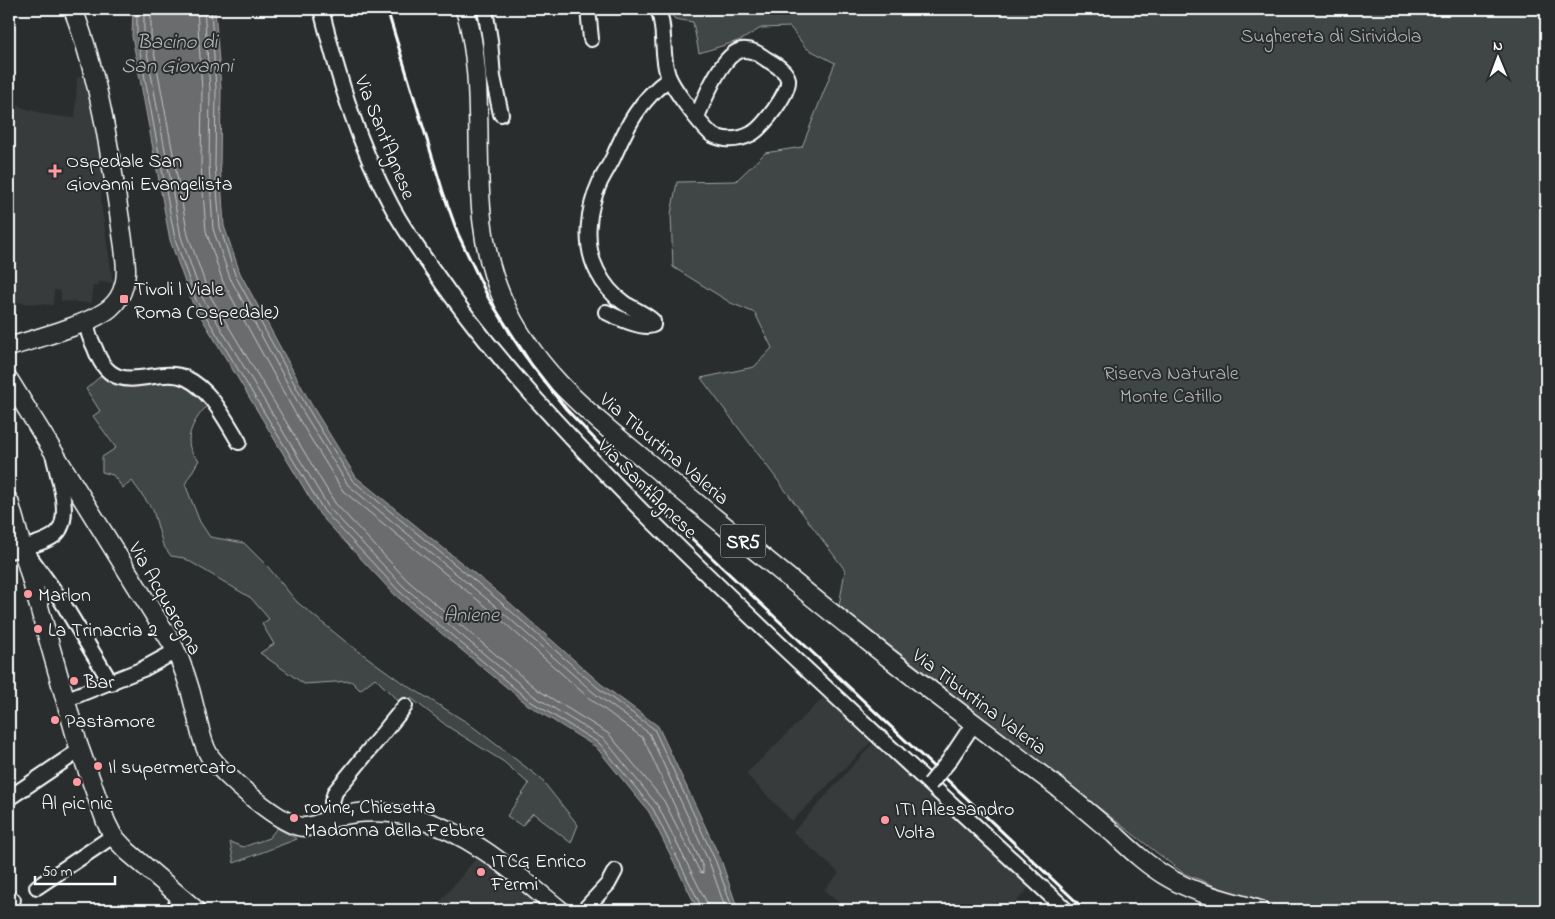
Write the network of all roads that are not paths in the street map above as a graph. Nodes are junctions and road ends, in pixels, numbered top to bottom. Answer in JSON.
{"nodes":[{"id":1,"x":72,"y":9,"type":"edge"},
{"id":2,"x":321,"y":9,"type":"edge"},
{"id":3,"x":465,"y":9,"type":"edge"},
{"id":4,"x":485,"y":9,"type":"edge"},
{"id":5,"x":588,"y":9,"type":"edge"},
{"id":6,"x":658,"y":9,"type":"edge"},
{"id":7,"x":591,"y":39,"type":"dead end"},
{"id":8,"x":669,"y":79,"type":"junction"},
{"id":9,"x":501,"y":114,"type":"dead end"},
{"id":10,"x":697,"y":117,"type":"junction"},
{"id":11,"x":606,"y":312,"type":"dead end"},
{"id":12,"x":86,"y":324,"type":"junction"},
{"id":13,"x":9,"y":348,"type":"edge"},
{"id":14,"x":9,"y":380,"type":"edge"},
{"id":15,"x":239,"y":442,"type":"dead end"},
{"id":16,"x":53,"y":454,"type":"junction"},
{"id":17,"x":9,"y":500,"type":"edge"},
{"id":18,"x":16,"y":549,"type":"edge"},
{"id":19,"x":176,"y":650,"type":"junction"},
{"id":20,"x":111,"y":683,"type":"junction"},
{"id":21,"x":65,"y":700,"type":"junction"},
{"id":22,"x":405,"y":706,"type":"dead end"},
{"id":23,"x":974,"y":723,"type":"junction"},
{"id":24,"x":80,"y":750,"type":"junction"},
{"id":25,"x":930,"y":784,"type":"junction"},
{"id":26,"x":9,"y":798,"type":"edge"},
{"id":27,"x":336,"y":817,"type":"junction"},
{"id":28,"x":113,"y":836,"type":"junction"},
{"id":29,"x":615,"y":871,"type":"dead end"},
{"id":30,"x":37,"y":887,"type":"dead end"},
{"id":31,"x":180,"y":906,"type":"edge"},
{"id":32,"x":196,"y":910,"type":"edge"},
{"id":33,"x":560,"y":910,"type":"edge"},
{"id":34,"x":584,"y":910,"type":"edge"},
{"id":35,"x":1066,"y":910,"type":"edge"},
{"id":36,"x":1260,"y":910,"type":"edge"}],
"edges":[{"from":1,"to":12,"type":"main road"},
{"from":2,"to":25,"type":"street","name":"Via Sant'Agnese"},
{"from":3,"to":23,"type":"main road","name":"Via Tiburtina Valeria","number":"SR5"},
{"from":4,"to":9,"type":"street"},
{"from":5,"to":7,"type":"street"},
{"from":6,"to":8,"type":"street"},
{"from":8,"to":10,"type":"street"},
{"from":8,"to":11,"type":"street"},
{"from":10,"to":10,"type":"street"},
{"from":12,"to":13,"type":"main road"},
{"from":12,"to":15,"type":"street"},
{"from":14,"to":16,"type":"main road","name":"Via Acquaregna"},
{"from":16,"to":18,"type":"street"},
{"from":16,"to":19,"type":"main road","name":"Via Acquaregna"},
{"from":17,"to":18,"type":"main road"},
{"from":18,"to":20,"type":"street"},
{"from":18,"to":21,"type":"main road"},
{"from":19,"to":20,"type":"street"},
{"from":19,"to":27,"type":"main road","name":"Via Acquaregna"},
{"from":20,"to":21,"type":"street"},
{"from":21,"to":24,"type":"main road"},
{"from":22,"to":27,"type":"street"},
{"from":23,"to":25,"type":"street","bridge":true},
{"from":23,"to":36,"type":"main road","name":"Via Tiburtina Valeria","number":"SR5"},
{"from":24,"to":26,"type":"street"},
{"from":24,"to":28,"type":"main road"},
{"from":25,"to":35,"type":"street","name":"Via Sant'Agnese"},
{"from":27,"to":33,"type":"main road","name":"Via Acquaregna"},
{"from":28,"to":30,"type":"street"},
{"from":28,"to":31,"type":"main road"},
{"from":29,"to":34,"type":"street"},
{"from":31,"to":32,"type":"main road"}]}
